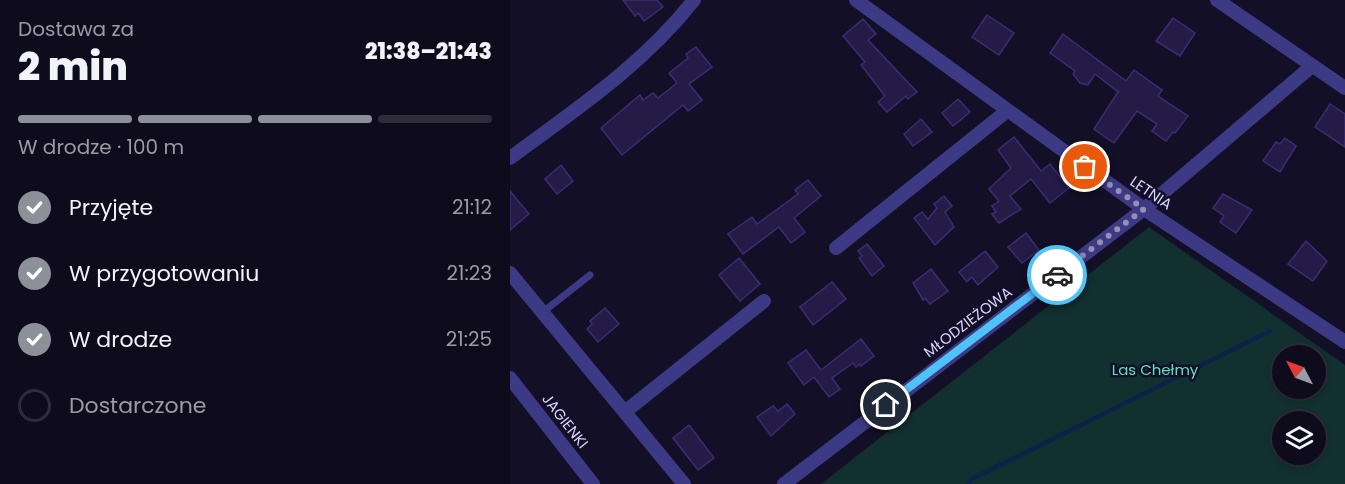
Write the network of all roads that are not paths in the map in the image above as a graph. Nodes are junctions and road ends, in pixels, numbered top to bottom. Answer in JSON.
{"nodes":[{"id":1,"x":694,"y":0,"type":"edge"},
{"id":2,"x":856,"y":0,"type":"edge"},
{"id":3,"x":1217,"y":0,"type":"edge"},
{"id":4,"x":1312,"y":66,"type":"junction"},
{"id":5,"x":1345,"y":88,"type":"edge"},
{"id":6,"x":1007,"y":111,"type":"junction"},
{"id":7,"x":510,"y":158,"type":"edge"},
{"id":8,"x":1144,"y":209,"type":"junction"},
{"id":9,"x":836,"y":248,"type":"dead end"},
{"id":10,"x":510,"y":273,"type":"edge"},
{"id":11,"x":590,"y":275,"type":"dead end"},
{"id":12,"x":764,"y":301,"type":"dead end"},
{"id":13,"x":543,"y":312,"type":"junction"},
{"id":14,"x":1345,"y":342,"type":"edge"},
{"id":15,"x":510,"y":378,"type":"edge"},
{"id":16,"x":626,"y":411,"type":"junction"},
{"id":17,"x":593,"y":484,"type":"edge"},
{"id":18,"x":684,"y":484,"type":"edge"},
{"id":19,"x":783,"y":484,"type":"edge"}],
"edges":[{"from":1,"to":7,"type":"street"},
{"from":2,"to":6,"type":"street","name":"LETNIA"},
{"from":3,"to":4,"type":"street"},
{"from":4,"to":5,"type":"street"},
{"from":4,"to":8,"type":"street","name":"MŁODZIEŻOWA"},
{"from":6,"to":8,"type":"street","name":"LETNIA"},
{"from":6,"to":9,"type":"street"},
{"from":8,"to":14,"type":"street","name":"LETNIA"},
{"from":8,"to":19,"type":"street","name":"MŁODZIEŻOWA"},
{"from":10,"to":13,"type":"street"},
{"from":11,"to":13,"type":"lane"},
{"from":12,"to":16,"type":"street"},
{"from":13,"to":16,"type":"street"},
{"from":15,"to":17,"type":"street","name":"JAGIENKI"},
{"from":16,"to":18,"type":"street"}]}
